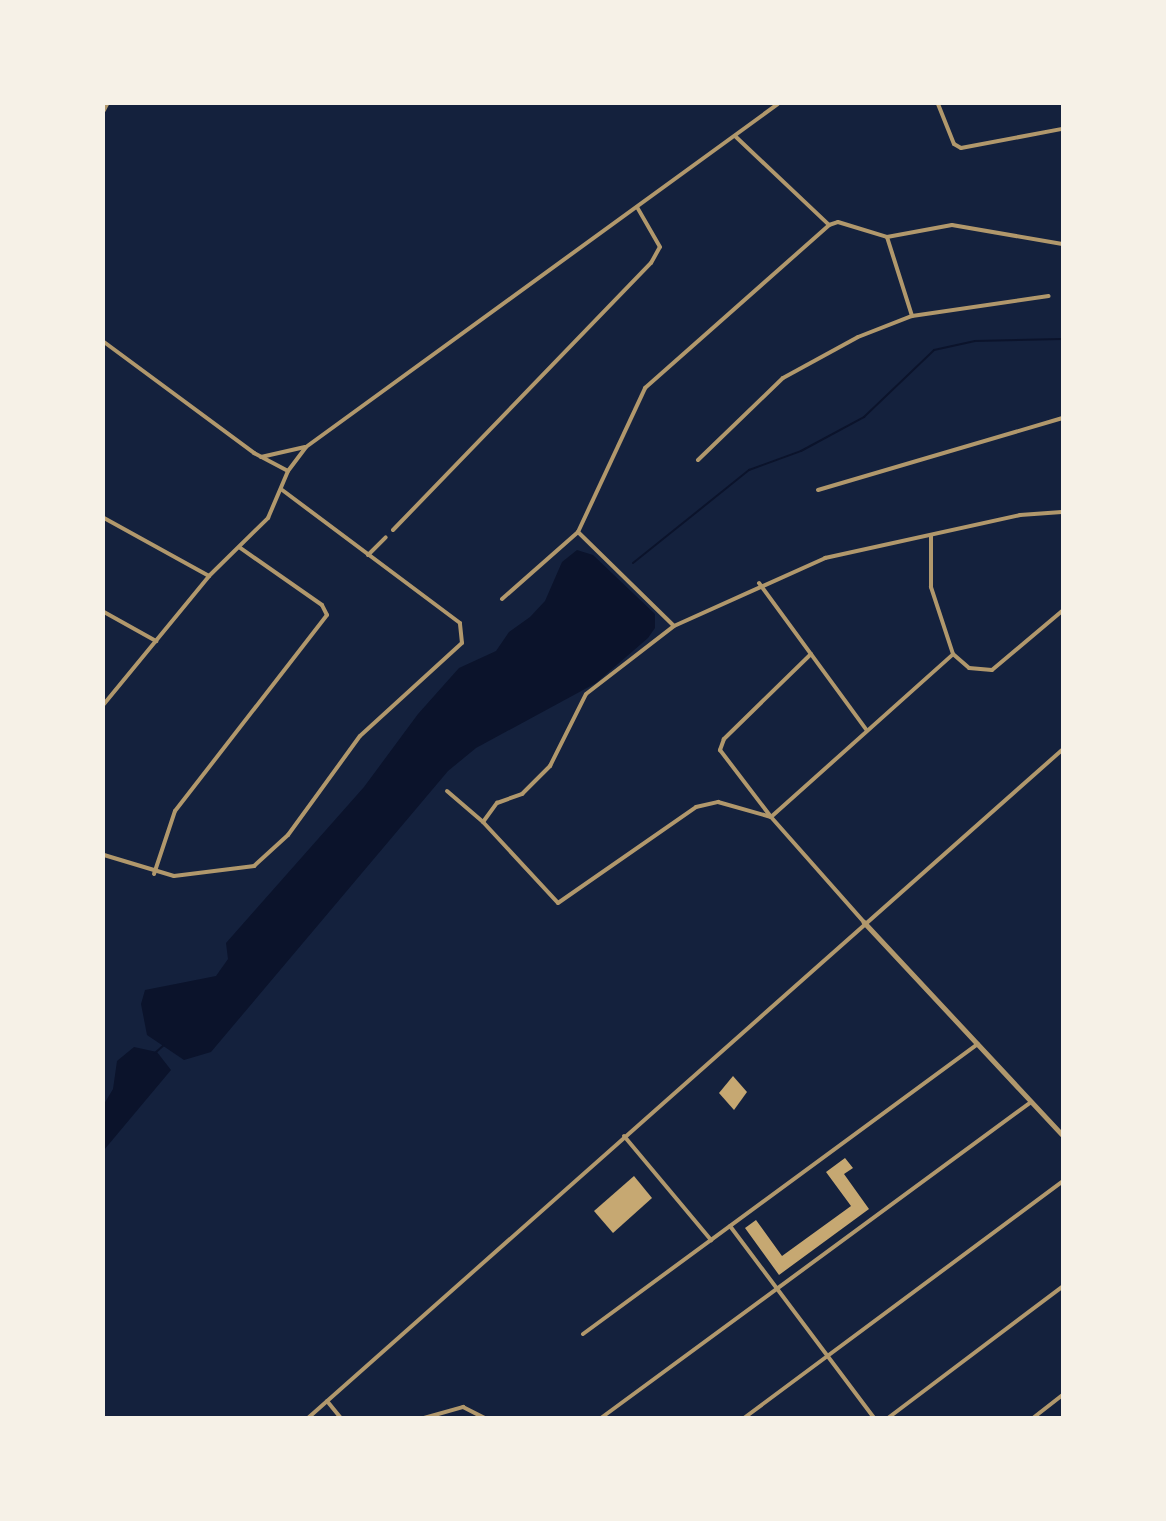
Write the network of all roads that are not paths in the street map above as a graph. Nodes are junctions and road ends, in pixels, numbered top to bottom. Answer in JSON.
{"nodes":[{"id":1,"x":107,"y":104,"type":"edge"},
{"id":2,"x":778,"y":104,"type":"edge"},
{"id":3,"x":938,"y":104,"type":"edge"},
{"id":4,"x":104,"y":110,"type":"edge"},
{"id":5,"x":1062,"y":129,"type":"edge"},
{"id":6,"x":735,"y":136,"type":"junction"},
{"id":7,"x":637,"y":207,"type":"junction"},
{"id":8,"x":829,"y":225,"type":"junction"},
{"id":9,"x":887,"y":237,"type":"junction"},
{"id":10,"x":1062,"y":244,"type":"edge"},
{"id":11,"x":1049,"y":296,"type":"dead end"},
{"id":12,"x":912,"y":316,"type":"junction"},
{"id":13,"x":104,"y":342,"type":"edge"},
{"id":14,"x":1062,"y":418,"type":"edge"},
{"id":15,"x":306,"y":447,"type":"junction"},
{"id":16,"x":261,"y":458,"type":"junction"},
{"id":17,"x":698,"y":460,"type":"dead end"},
{"id":18,"x":288,"y":471,"type":"junction"},
{"id":19,"x":282,"y":490,"type":"junction"},
{"id":20,"x":818,"y":490,"type":"dead end"},
{"id":21,"x":1062,"y":512,"type":"edge"},
{"id":22,"x":104,"y":518,"type":"edge"},
{"id":23,"x":393,"y":530,"type":"dead end"},
{"id":24,"x":578,"y":532,"type":"junction"},
{"id":25,"x":931,"y":535,"type":"junction"},
{"id":26,"x":386,"y":537,"type":"dead end"},
{"id":27,"x":239,"y":547,"type":"junction"},
{"id":28,"x":368,"y":555,"type":"junction"},
{"id":29,"x":209,"y":576,"type":"junction"},
{"id":30,"x":759,"y":584,"type":"junction"},
{"id":31,"x":502,"y":599,"type":"dead end"},
{"id":32,"x":1062,"y":611,"type":"edge"},
{"id":33,"x":104,"y":612,"type":"edge"},
{"id":34,"x":674,"y":626,"type":"junction"},
{"id":35,"x":156,"y":641,"type":"junction"},
{"id":36,"x":811,"y":654,"type":"junction"},
{"id":37,"x":953,"y":654,"type":"junction"},
{"id":38,"x":104,"y":701,"type":"edge"},
{"id":39,"x":866,"y":729,"type":"junction"},
{"id":40,"x":1062,"y":750,"type":"edge"},
{"id":41,"x":447,"y":791,"type":"dead end"},
{"id":42,"x":771,"y":817,"type":"junction"},
{"id":43,"x":483,"y":822,"type":"junction"},
{"id":44,"x":104,"y":855,"type":"edge"},
{"id":45,"x":154,"y":874,"type":"junction"},
{"id":46,"x":864,"y":922,"type":"junction"},
{"id":47,"x":978,"y":1044,"type":"junction"},
{"id":48,"x":1031,"y":1102,"type":"junction"},
{"id":49,"x":1062,"y":1134,"type":"edge"},
{"id":50,"x":624,"y":1136,"type":"junction"},
{"id":51,"x":1062,"y":1182,"type":"edge"},
{"id":52,"x":730,"y":1226,"type":"junction"},
{"id":53,"x":711,"y":1240,"type":"junction"},
{"id":54,"x":1062,"y":1287,"type":"edge"},
{"id":55,"x":777,"y":1290,"type":"junction"},
{"id":56,"x":583,"y":1334,"type":"dead end"},
{"id":57,"x":826,"y":1356,"type":"junction"},
{"id":58,"x":1062,"y":1395,"type":"edge"},
{"id":59,"x":327,"y":1401,"type":"junction"},
{"id":60,"x":308,"y":1418,"type":"edge"},
{"id":61,"x":340,"y":1418,"type":"edge"},
{"id":62,"x":424,"y":1418,"type":"edge"},
{"id":63,"x":485,"y":1418,"type":"edge"},
{"id":64,"x":601,"y":1418,"type":"edge"},
{"id":65,"x":744,"y":1418,"type":"edge"},
{"id":66,"x":874,"y":1418,"type":"edge"},
{"id":67,"x":888,"y":1418,"type":"edge"},
{"id":68,"x":1033,"y":1418,"type":"edge"}],
"edges":[{"from":1,"to":4,"type":"street"},
{"from":2,"to":6,"type":"street"},
{"from":3,"to":5,"type":"street"},
{"from":6,"to":7,"type":"street"},
{"from":6,"to":8,"type":"street"},
{"from":7,"to":15,"type":"street"},
{"from":7,"to":23,"type":"street"},
{"from":8,"to":9,"type":"street"},
{"from":8,"to":24,"type":"street"},
{"from":9,"to":10,"type":"street"},
{"from":9,"to":12,"type":"street"},
{"from":11,"to":12,"type":"street"},
{"from":12,"to":17,"type":"street"},
{"from":13,"to":16,"type":"street"},
{"from":14,"to":20,"type":"street"},
{"from":15,"to":16,"type":"street"},
{"from":15,"to":18,"type":"street"},
{"from":16,"to":18,"type":"street"},
{"from":18,"to":19,"type":"street"},
{"from":19,"to":27,"type":"street"},
{"from":19,"to":28,"type":"street"},
{"from":21,"to":25,"type":"street"},
{"from":22,"to":29,"type":"street"},
{"from":24,"to":31,"type":"street"},
{"from":24,"to":34,"type":"street"},
{"from":25,"to":30,"type":"street"},
{"from":25,"to":37,"type":"street"},
{"from":26,"to":28,"type":"street"},
{"from":27,"to":29,"type":"street"},
{"from":27,"to":45,"type":"street"},
{"from":28,"to":45,"type":"street"},
{"from":29,"to":35,"type":"street"},
{"from":30,"to":34,"type":"street"},
{"from":30,"to":36,"type":"street"},
{"from":32,"to":37,"type":"street"},
{"from":33,"to":35,"type":"street"},
{"from":34,"to":43,"type":"street"},
{"from":35,"to":38,"type":"street"},
{"from":36,"to":39,"type":"street"},
{"from":36,"to":42,"type":"street"},
{"from":37,"to":39,"type":"street"},
{"from":39,"to":42,"type":"street"},
{"from":40,"to":46,"type":"street"},
{"from":41,"to":43,"type":"street"},
{"from":42,"to":43,"type":"street"},
{"from":42,"to":46,"type":"street"},
{"from":44,"to":45,"type":"street"},
{"from":46,"to":47,"type":"street"},
{"from":46,"to":50,"type":"street"},
{"from":47,"to":48,"type":"street"},
{"from":47,"to":52,"type":"street"},
{"from":48,"to":49,"type":"street"},
{"from":48,"to":55,"type":"street"},
{"from":50,"to":53,"type":"street"},
{"from":50,"to":59,"type":"street"},
{"from":51,"to":57,"type":"street"},
{"from":52,"to":53,"type":"street"},
{"from":52,"to":55,"type":"street"},
{"from":53,"to":56,"type":"street"},
{"from":54,"to":67,"type":"street"},
{"from":55,"to":57,"type":"street"},
{"from":55,"to":64,"type":"street"},
{"from":57,"to":65,"type":"street"},
{"from":57,"to":66,"type":"street"},
{"from":58,"to":68,"type":"street"},
{"from":59,"to":60,"type":"street"},
{"from":59,"to":61,"type":"street"},
{"from":62,"to":63,"type":"street"}]}
